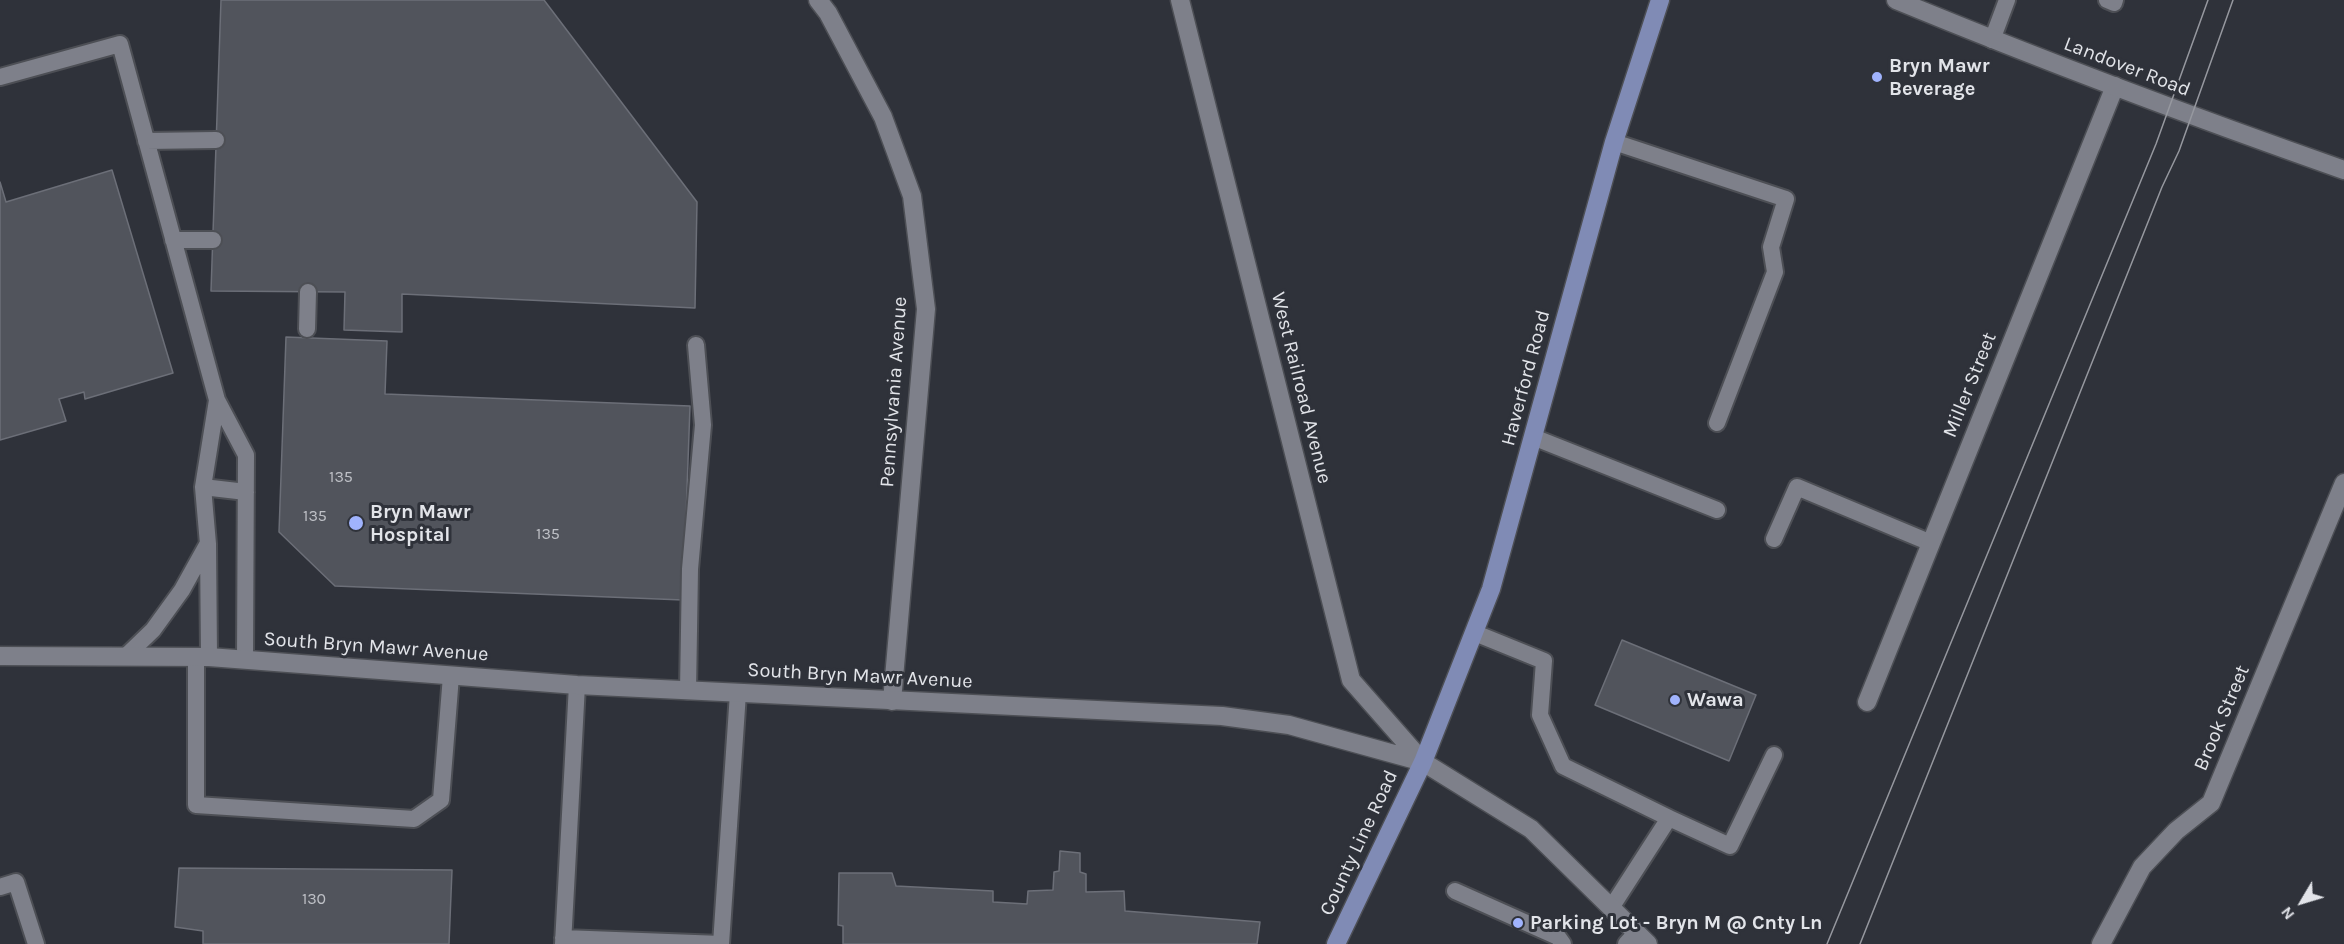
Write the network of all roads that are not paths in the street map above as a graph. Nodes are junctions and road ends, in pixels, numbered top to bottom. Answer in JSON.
{"nodes":[{"id":1,"x":818,"y":0,"type":"edge"},
{"id":2,"x":1180,"y":0,"type":"edge"},
{"id":3,"x":1660,"y":0,"type":"edge"},
{"id":4,"x":1896,"y":0,"type":"edge"},
{"id":5,"x":2007,"y":0,"type":"edge"},
{"id":6,"x":2106,"y":0,"type":"edge"},
{"id":7,"x":2115,"y":0,"type":"edge"},
{"id":8,"x":1992,"y":40,"type":"junction"},
{"id":9,"x":0,"y":77,"type":"edge"},
{"id":10,"x":2115,"y":86,"type":"junction"},
{"id":11,"x":216,"y":140,"type":"dead end"},
{"id":12,"x":146,"y":141,"type":"junction"},
{"id":13,"x":1614,"y":142,"type":"junction"},
{"id":14,"x":2344,"y":170,"type":"edge"},
{"id":15,"x":173,"y":240,"type":"junction"},
{"id":16,"x":213,"y":240,"type":"dead end"},
{"id":17,"x":308,"y":292,"type":"dead end"},
{"id":18,"x":307,"y":329,"type":"dead end"},
{"id":19,"x":696,"y":345,"type":"dead end"},
{"id":20,"x":217,"y":400,"type":"junction"},
{"id":21,"x":1717,"y":423,"type":"dead end"},
{"id":22,"x":1533,"y":437,"type":"junction"},
{"id":23,"x":2344,"y":483,"type":"edge"},
{"id":24,"x":203,"y":487,"type":"junction"},
{"id":25,"x":246,"y":492,"type":"junction"},
{"id":26,"x":1717,"y":510,"type":"dead end"},
{"id":27,"x":1774,"y":539,"type":"dead end"},
{"id":28,"x":1931,"y":543,"type":"junction"},
{"id":29,"x":208,"y":544,"type":"junction"},
{"id":30,"x":1475,"y":633,"type":"junction"},
{"id":31,"x":0,"y":656,"type":"edge"},
{"id":32,"x":125,"y":657,"type":"junction"},
{"id":33,"x":202,"y":657,"type":"junction"},
{"id":34,"x":245,"y":660,"type":"junction"},
{"id":35,"x":451,"y":676,"type":"junction"},
{"id":36,"x":577,"y":685,"type":"junction"},
{"id":37,"x":688,"y":691,"type":"junction"},
{"id":38,"x":738,"y":693,"type":"junction"},
{"id":39,"x":892,"y":701,"type":"junction"},
{"id":40,"x":1867,"y":702,"type":"dead end"},
{"id":41,"x":1774,"y":755,"type":"dead end"},
{"id":42,"x":1423,"y":762,"type":"junction"},
{"id":43,"x":1669,"y":818,"type":"junction"},
{"id":44,"x":0,"y":887,"type":"edge"},
{"id":45,"x":1455,"y":891,"type":"dead end"},
{"id":46,"x":1611,"y":908,"type":"junction"},
{"id":47,"x":1637,"y":940,"type":"edge"},
{"id":48,"x":563,"y":941,"type":"edge"},
{"id":49,"x":36,"y":944,"type":"edge"},
{"id":50,"x":721,"y":944,"type":"edge"},
{"id":51,"x":1336,"y":944,"type":"edge"},
{"id":52,"x":1563,"y":944,"type":"edge"},
{"id":53,"x":2101,"y":944,"type":"edge"}],
"edges":[{"from":1,"to":39,"type":"street","name":"Pennsylvania Avenue"},
{"from":2,"to":42,"type":"street","name":"West Railroad Avenue"},
{"from":3,"to":13,"type":"main road","name":"Haverford Road"},
{"from":4,"to":8,"type":"street","name":"Landover Road"},
{"from":5,"to":8,"type":"lane"},
{"from":6,"to":7,"type":"lane"},
{"from":8,"to":10,"type":"street","name":"Landover Road"},
{"from":9,"to":12,"type":"lane"},
{"from":10,"to":14,"type":"street","name":"Landover Road"},
{"from":10,"to":28,"type":"street","name":"Miller Street"},
{"from":11,"to":12,"type":"lane"},
{"from":12,"to":15,"type":"lane"},
{"from":13,"to":21,"type":"lane"},
{"from":13,"to":22,"type":"main road","name":"Haverford Road"},
{"from":15,"to":16,"type":"lane"},
{"from":15,"to":20,"type":"lane"},
{"from":17,"to":18,"type":"lane"},
{"from":19,"to":37,"type":"lane"},
{"from":20,"to":24,"type":"lane"},
{"from":20,"to":25,"type":"lane"},
{"from":22,"to":26,"type":"lane"},
{"from":22,"to":30,"type":"main road","name":"Haverford Road"},
{"from":23,"to":53,"type":"street","name":"Brook Street"},
{"from":24,"to":25,"type":"lane"},
{"from":24,"to":29,"type":"lane"},
{"from":25,"to":34,"type":"lane"},
{"from":27,"to":28,"type":"lane"},
{"from":28,"to":40,"type":"street","name":"Miller Street"},
{"from":29,"to":32,"type":"lane"},
{"from":29,"to":33,"type":"lane"},
{"from":30,"to":42,"type":"main road","name":"Haverford Road"},
{"from":30,"to":43,"type":"lane"},
{"from":31,"to":32,"type":"street","name":"South Bryn Mawr Avenue"},
{"from":32,"to":33,"type":"street","name":"South Bryn Mawr Avenue"},
{"from":33,"to":34,"type":"street","name":"South Bryn Mawr Avenue"},
{"from":33,"to":35,"type":"lane"},
{"from":34,"to":35,"type":"street","name":"South Bryn Mawr Avenue"},
{"from":35,"to":36,"type":"street","name":"South Bryn Mawr Avenue"},
{"from":36,"to":37,"type":"street","name":"South Bryn Mawr Avenue"},
{"from":36,"to":48,"type":"lane"},
{"from":37,"to":38,"type":"street","name":"South Bryn Mawr Avenue"},
{"from":38,"to":39,"type":"street","name":"South Bryn Mawr Avenue"},
{"from":38,"to":50,"type":"lane"},
{"from":39,"to":42,"type":"street","name":"South Bryn Mawr Avenue"},
{"from":41,"to":43,"type":"lane"},
{"from":42,"to":46,"type":"street","name":"South Bryn Mawr Avenue"},
{"from":42,"to":51,"type":"main road","name":"County Line Road"},
{"from":43,"to":46,"type":"lane"},
{"from":44,"to":49,"type":"lane"},
{"from":45,"to":52,"type":"lane"},
{"from":46,"to":47,"type":"street","name":"South Bryn Mawr Avenue"},
{"from":48,"to":50,"type":"lane"}]}
